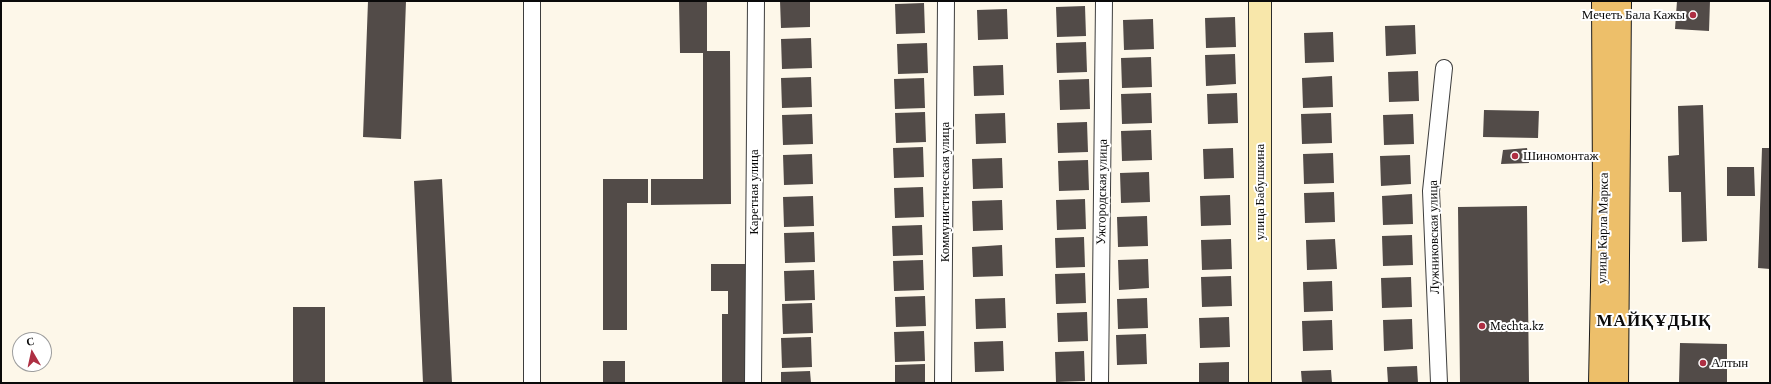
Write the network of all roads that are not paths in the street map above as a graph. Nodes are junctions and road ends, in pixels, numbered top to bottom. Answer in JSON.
{"nodes":[{"id":1,"x":532,"y":1,"type":"edge"},
{"id":2,"x":756,"y":1,"type":"edge"},
{"id":3,"x":946,"y":1,"type":"edge"},
{"id":4,"x":1104,"y":1,"type":"edge"},
{"id":5,"x":1260,"y":1,"type":"edge"},
{"id":6,"x":1604,"y":1,"type":"edge"},
{"id":7,"x":1620,"y":1,"type":"edge"},
{"id":8,"x":1444,"y":68,"type":"dead end"},
{"id":9,"x":532,"y":383,"type":"edge"},
{"id":10,"x":753,"y":383,"type":"edge"},
{"id":11,"x":943,"y":383,"type":"edge"},
{"id":12,"x":1100,"y":383,"type":"edge"},
{"id":13,"x":1260,"y":383,"type":"edge"},
{"id":14,"x":1439,"y":383,"type":"edge"},
{"id":15,"x":1600,"y":383,"type":"edge"},
{"id":16,"x":1617,"y":383,"type":"edge"}],
"edges":[{"from":1,"to":9,"type":"street"},
{"from":2,"to":10,"type":"street","name":"Каретная улица"},
{"from":3,"to":11,"type":"street","name":"Коммунистическая улица"},
{"from":4,"to":12,"type":"street","name":"Ужгородская улица"},
{"from":5,"to":13,"type":"street","name":"улица Бабушкина"},
{"from":6,"to":15,"type":"main road","name":"улица Карла Маркса"},
{"from":7,"to":16,"type":"main road","name":"улица Карла Маркса"},
{"from":8,"to":14,"type":"street","name":"Лужниковская улица"}]}
